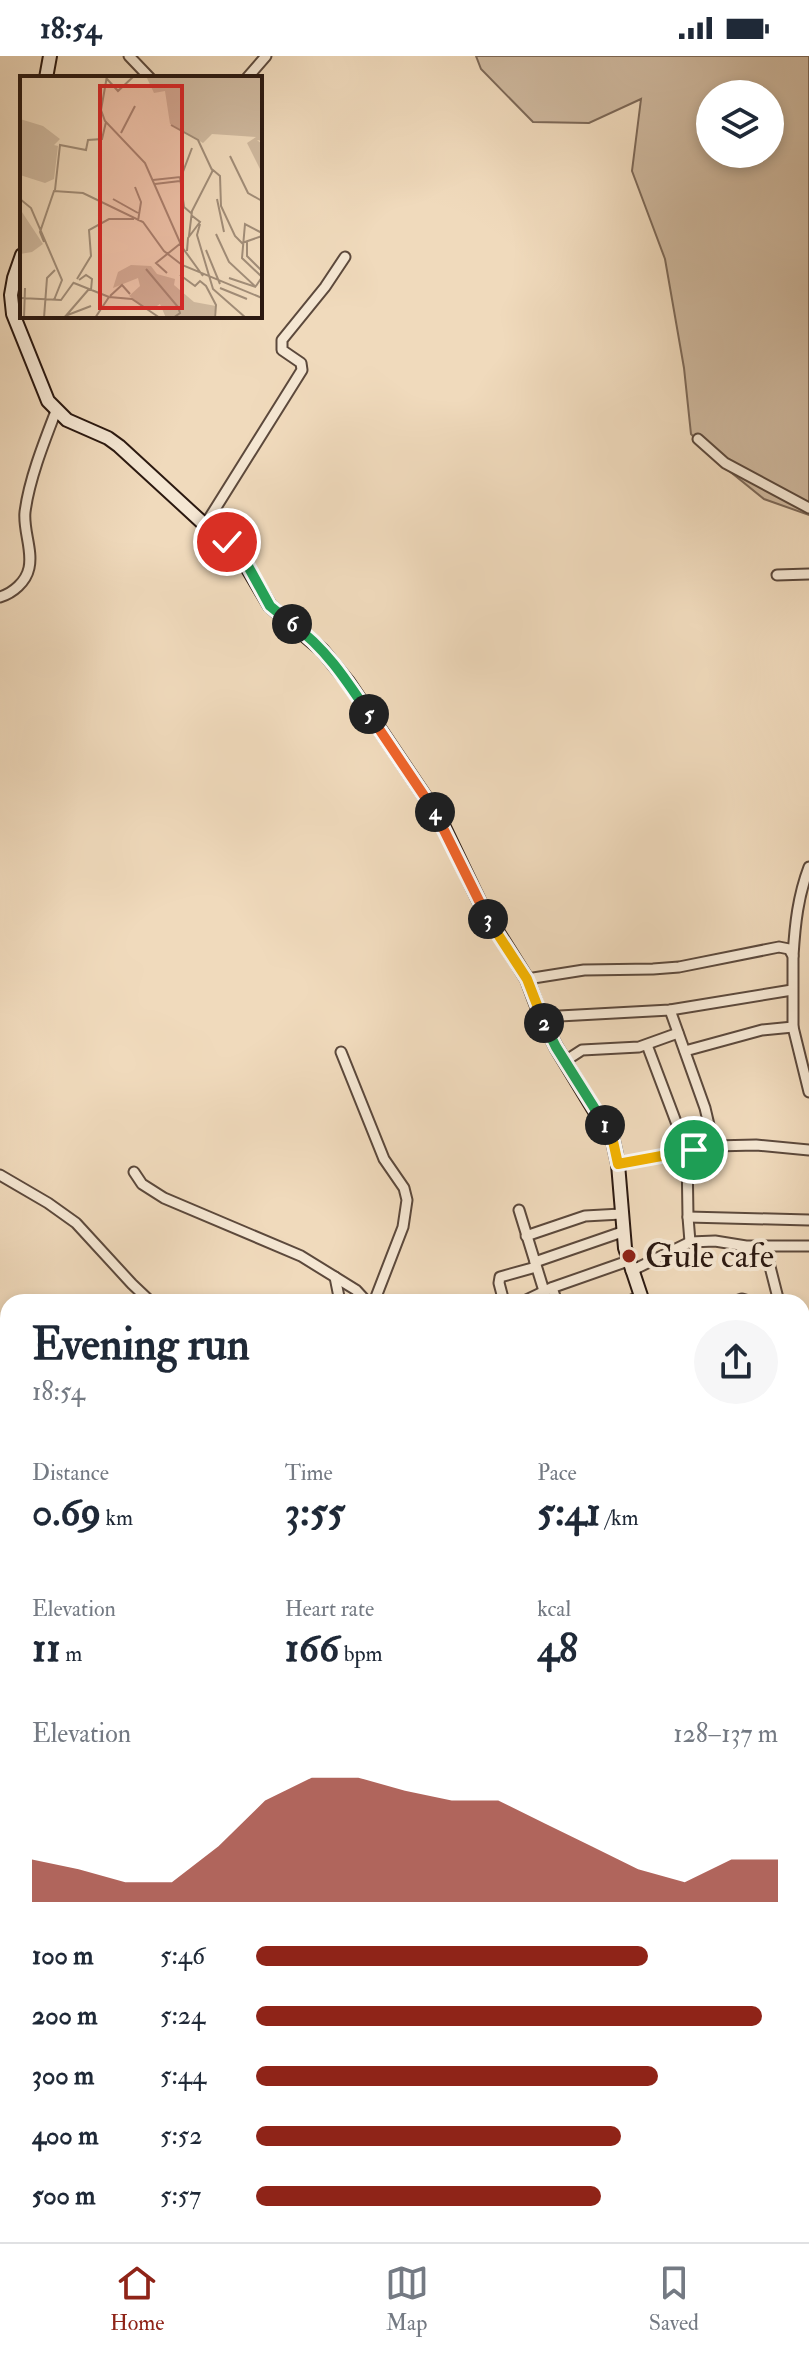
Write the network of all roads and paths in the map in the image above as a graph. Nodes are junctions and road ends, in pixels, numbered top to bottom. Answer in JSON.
{"nodes":[{"id":1,"x":50,"y":56,"type":"edge"},
{"id":2,"x":129,"y":56,"type":"edge"},
{"id":3,"x":266,"y":56,"type":"edge"},
{"id":4,"x":46,"y":76,"type":"edge"},
{"id":5,"x":148,"y":76,"type":"edge"},
{"id":6,"x":249,"y":76,"type":"edge"},
{"id":7,"x":345,"y":257,"type":"dead end"},
{"id":8,"x":20,"y":261,"type":"edge"},
{"id":9,"x":56,"y":411,"type":"junction"},
{"id":10,"x":698,"y":439,"type":"dead end"},
{"id":11,"x":809,"y":508,"type":"edge"},
{"id":12,"x":205,"y":525,"type":"junction"},
{"id":13,"x":809,"y":574,"type":"edge"},
{"id":14,"x":777,"y":575,"type":"dead end"},
{"id":15,"x":0,"y":597,"type":"edge"},
{"id":16,"x":809,"y":867,"type":"edge"},
{"id":17,"x":793,"y":956,"type":"junction"},
{"id":18,"x":527,"y":979,"type":"junction"},
{"id":19,"x":792,"y":990,"type":"junction"},
{"id":20,"x":670,"y":1010,"type":"junction"},
{"id":21,"x":541,"y":1017,"type":"junction"},
{"id":22,"x":793,"y":1027,"type":"junction"},
{"id":23,"x":678,"y":1033,"type":"junction"},
{"id":24,"x":647,"y":1045,"type":"junction"},
{"id":25,"x":685,"y":1051,"type":"junction"},
{"id":26,"x":341,"y":1052,"type":"dead end"},
{"id":27,"x":565,"y":1061,"type":"junction"},
{"id":28,"x":809,"y":1092,"type":"edge"},
{"id":29,"x":714,"y":1146,"type":"junction"},
{"id":30,"x":809,"y":1150,"type":"edge"},
{"id":31,"x":687,"y":1151,"type":"junction"},
{"id":32,"x":618,"y":1164,"type":"junction"},
{"id":33,"x":134,"y":1172,"type":"dead end"},
{"id":34,"x":0,"y":1175,"type":"edge"},
{"id":35,"x":519,"y":1210,"type":"dead end"},
{"id":36,"x":621,"y":1214,"type":"junction"},
{"id":37,"x":688,"y":1217,"type":"junction"},
{"id":38,"x":809,"y":1220,"type":"edge"},
{"id":39,"x":622,"y":1232,"type":"junction"},
{"id":40,"x":526,"y":1236,"type":"junction"},
{"id":41,"x":690,"y":1242,"type":"junction"},
{"id":42,"x":809,"y":1246,"type":"edge"},
{"id":43,"x":765,"y":1247,"type":"junction"},
{"id":44,"x":535,"y":1264,"type":"junction"},
{"id":45,"x":630,"y":1266,"type":"junction"},
{"id":46,"x":335,"y":1277,"type":"junction"},
{"id":47,"x":548,"y":1290,"type":"junction"},
{"id":48,"x":143,"y":1294,"type":"edge"},
{"id":49,"x":338,"y":1294,"type":"edge"},
{"id":50,"x":360,"y":1294,"type":"edge"},
{"id":51,"x":377,"y":1294,"type":"edge"},
{"id":52,"x":503,"y":1294,"type":"edge"},
{"id":53,"x":539,"y":1294,"type":"edge"},
{"id":54,"x":551,"y":1294,"type":"edge"},
{"id":55,"x":640,"y":1294,"type":"edge"},
{"id":56,"x":777,"y":1294,"type":"edge"}],
"edges":[{"from":1,"to":4,"type":"street"},
{"from":2,"to":5,"type":"street"},
{"from":3,"to":6,"type":"street"},
{"from":7,"to":12,"type":"street"},
{"from":8,"to":9,"type":"street"},
{"from":9,"to":12,"type":"street"},
{"from":9,"to":15,"type":"street"},
{"from":10,"to":11,"type":"street"},
{"from":12,"to":18,"type":"street"},
{"from":13,"to":14,"type":"street"},
{"from":16,"to":17,"type":"street"},
{"from":17,"to":18,"type":"street"},
{"from":17,"to":19,"type":"street"},
{"from":18,"to":21,"type":"street"},
{"from":19,"to":20,"type":"street"},
{"from":19,"to":22,"type":"street"},
{"from":20,"to":21,"type":"street"},
{"from":20,"to":23,"type":"street"},
{"from":21,"to":27,"type":"street"},
{"from":22,"to":25,"type":"street"},
{"from":22,"to":28,"type":"street"},
{"from":23,"to":24,"type":"street"},
{"from":23,"to":25,"type":"street"},
{"from":24,"to":27,"type":"street"},
{"from":24,"to":31,"type":"street"},
{"from":25,"to":29,"type":"street"},
{"from":26,"to":51,"type":"street"},
{"from":27,"to":32,"type":"street"},
{"from":29,"to":30,"type":"street"},
{"from":29,"to":31,"type":"street"},
{"from":31,"to":32,"type":"street"},
{"from":31,"to":37,"type":"street"},
{"from":32,"to":36,"type":"street"},
{"from":33,"to":46,"type":"street"},
{"from":34,"to":48,"type":"street"},
{"from":35,"to":40,"type":"street"},
{"from":36,"to":39,"type":"street"},
{"from":36,"to":40,"type":"street"},
{"from":37,"to":38,"type":"street"},
{"from":37,"to":41,"type":"street"},
{"from":39,"to":44,"type":"street"},
{"from":39,"to":45,"type":"street"},
{"from":40,"to":44,"type":"street"},
{"from":41,"to":43,"type":"street"},
{"from":41,"to":45,"type":"street"},
{"from":42,"to":43,"type":"street"},
{"from":43,"to":56,"type":"street"},
{"from":44,"to":47,"type":"street"},
{"from":44,"to":52,"type":"street"},
{"from":45,"to":47,"type":"street"},
{"from":45,"to":55,"type":"street"},
{"from":46,"to":49,"type":"street"},
{"from":46,"to":50,"type":"street"},
{"from":47,"to":53,"type":"street"},
{"from":47,"to":54,"type":"street"}]}
